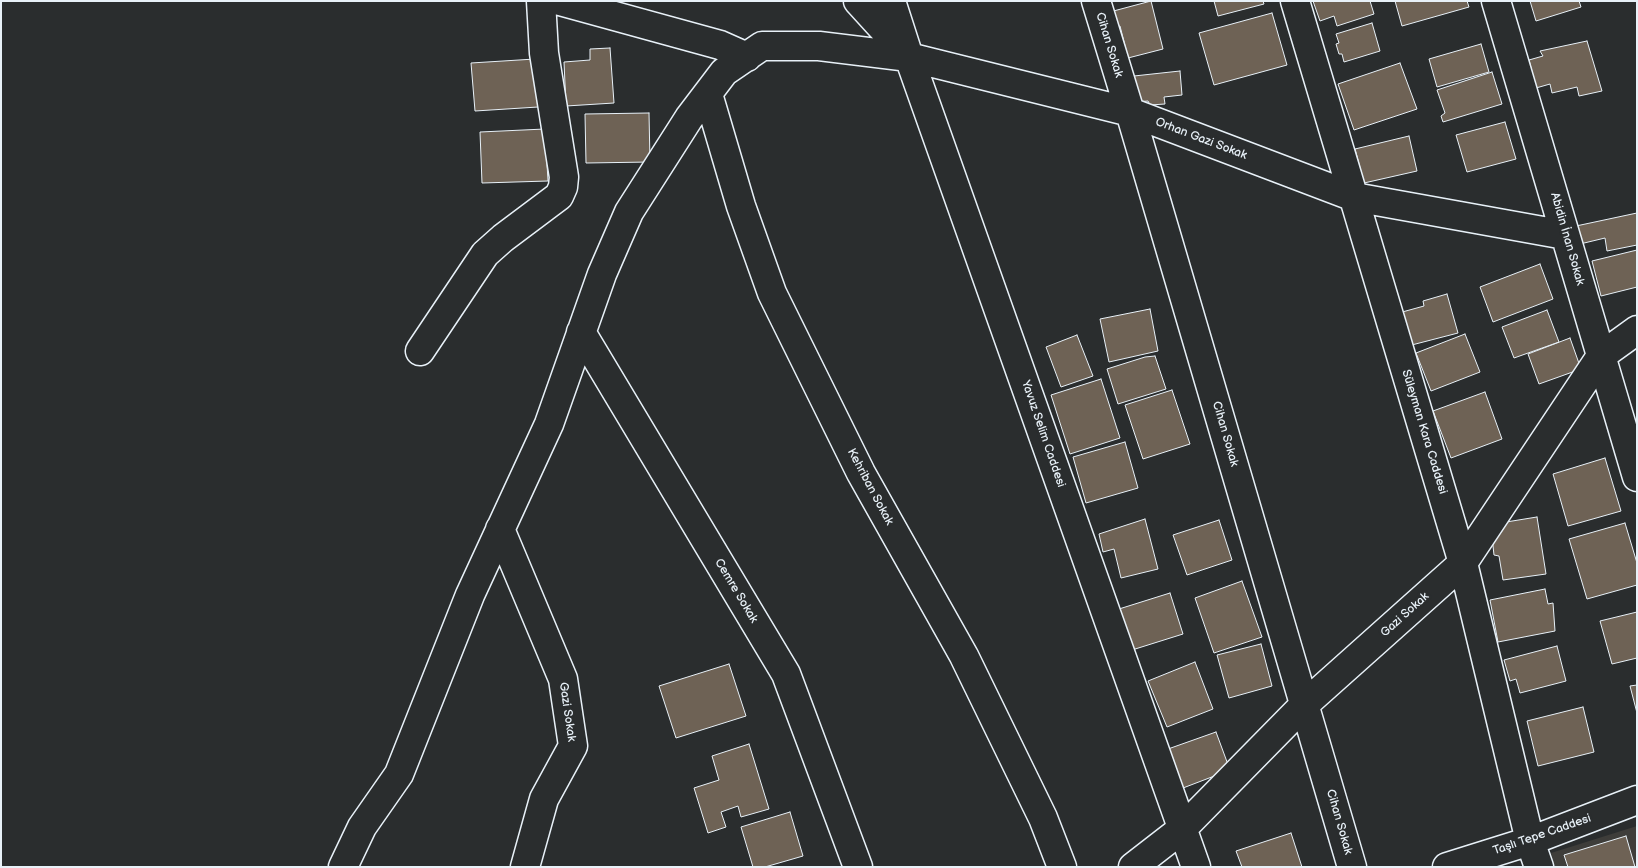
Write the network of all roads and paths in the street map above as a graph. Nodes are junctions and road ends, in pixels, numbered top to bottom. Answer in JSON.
{"nodes":[{"id":1,"x":541,"y":1,"type":"edge"},
{"id":2,"x":560,"y":1,"type":"edge"},
{"id":3,"x":858,"y":1,"type":"edge"},
{"id":4,"x":892,"y":1,"type":"edge"},
{"id":5,"x":1096,"y":1,"type":"edge"},
{"id":6,"x":1295,"y":1,"type":"edge"},
{"id":7,"x":1496,"y":1,"type":"edge"},
{"id":8,"x":747,"y":56,"type":"junction"},
{"id":9,"x":909,"y":56,"type":"junction"},
{"id":10,"x":708,"y":94,"type":"junction"},
{"id":11,"x":1130,"y":112,"type":"junction"},
{"id":12,"x":1354,"y":197,"type":"junction"},
{"id":13,"x":1565,"y":235,"type":"junction"},
{"id":14,"x":1637,"y":330,"type":"edge"},
{"id":15,"x":581,"y":332,"type":"junction"},
{"id":16,"x":420,"y":351,"type":"dead end"},
{"id":17,"x":1601,"y":356,"type":"junction"},
{"id":18,"x":1637,"y":478,"type":"edge"},
{"id":19,"x":500,"y":529,"type":"junction"},
{"id":20,"x":1463,"y":563,"type":"junction"},
{"id":21,"x":1304,"y":705,"type":"junction"},
{"id":22,"x":1637,"y":800,"type":"edge"},
{"id":23,"x":1182,"y":829,"type":"junction"},
{"id":24,"x":1530,"y":841,"type":"junction"},
{"id":25,"x":343,"y":867,"type":"edge"},
{"id":26,"x":525,"y":867,"type":"edge"},
{"id":27,"x":858,"y":867,"type":"edge"},
{"id":28,"x":1062,"y":867,"type":"edge"},
{"id":29,"x":1133,"y":867,"type":"edge"},
{"id":30,"x":1196,"y":867,"type":"edge"},
{"id":31,"x":1352,"y":867,"type":"edge"},
{"id":32,"x":1447,"y":867,"type":"edge"},
{"id":33,"x":1538,"y":867,"type":"edge"}],
"edges":[{"from":1,"to":16,"type":"street"},
{"from":2,"to":8,"type":"street"},
{"from":3,"to":9,"type":"street"},
{"from":4,"to":9,"type":"street","name":"Yavuz Selim Caddesi"},
{"from":5,"to":11,"type":"street","name":"Cihan Sokak"},
{"from":6,"to":12,"type":"street","name":"Süleyman Kara Caddesi"},
{"from":7,"to":13,"type":"street","name":"Abidin İnan Sokak"},
{"from":8,"to":9,"type":"street","name":"Orhan Gazi Sokak"},
{"from":8,"to":10,"type":"street","name":"Orhan Gazi Sokak"},
{"from":9,"to":11,"type":"street","name":"Orhan Gazi Sokak"},
{"from":9,"to":23,"type":"street","name":"Yavuz Selim Caddesi"},
{"from":10,"to":15,"type":"street","name":"Orhan Gazi Sokak"},
{"from":10,"to":28,"type":"street","name":"Kehriban Sokak"},
{"from":11,"to":12,"type":"street","name":"Orhan Gazi Sokak"},
{"from":11,"to":21,"type":"street","name":"Cihan Sokak"},
{"from":12,"to":13,"type":"street","name":"Orhan Gazi Sokak"},
{"from":12,"to":20,"type":"street","name":"Süleyman Kara Caddesi"},
{"from":13,"to":17,"type":"street","name":"Abidin İnan Sokak"},
{"from":14,"to":17,"type":"street","name":"Gazi Sokak"},
{"from":15,"to":19,"type":"street","name":"Orhan Gazi Sokak"},
{"from":15,"to":27,"type":"street","name":"Cemre Sokak"},
{"from":17,"to":18,"type":"street","name":"Abidin İnan Sokak"},
{"from":17,"to":20,"type":"street","name":"Gazi Sokak"},
{"from":19,"to":25,"type":"street","name":"Orhan Gazi Sokak"},
{"from":19,"to":26,"type":"street","name":"Gazi Sokak"},
{"from":20,"to":21,"type":"street","name":"Gazi Sokak"},
{"from":20,"to":24,"type":"street","name":"Süleyman Kara Caddesi"},
{"from":21,"to":23,"type":"street","name":"Gazi Sokak"},
{"from":21,"to":31,"type":"street","name":"Cihan Sokak"},
{"from":22,"to":24,"type":"street","name":"Taşlı Tepe Caddesi"},
{"from":23,"to":29,"type":"street","name":"Gazi Sokak"},
{"from":23,"to":30,"type":"street","name":"Yavuz Selim Caddesi"},
{"from":24,"to":32,"type":"street","name":"Taşlı Tepe Caddesi"},
{"from":24,"to":33,"type":"street","name":"Süleyman Kara Caddesi"}]}
